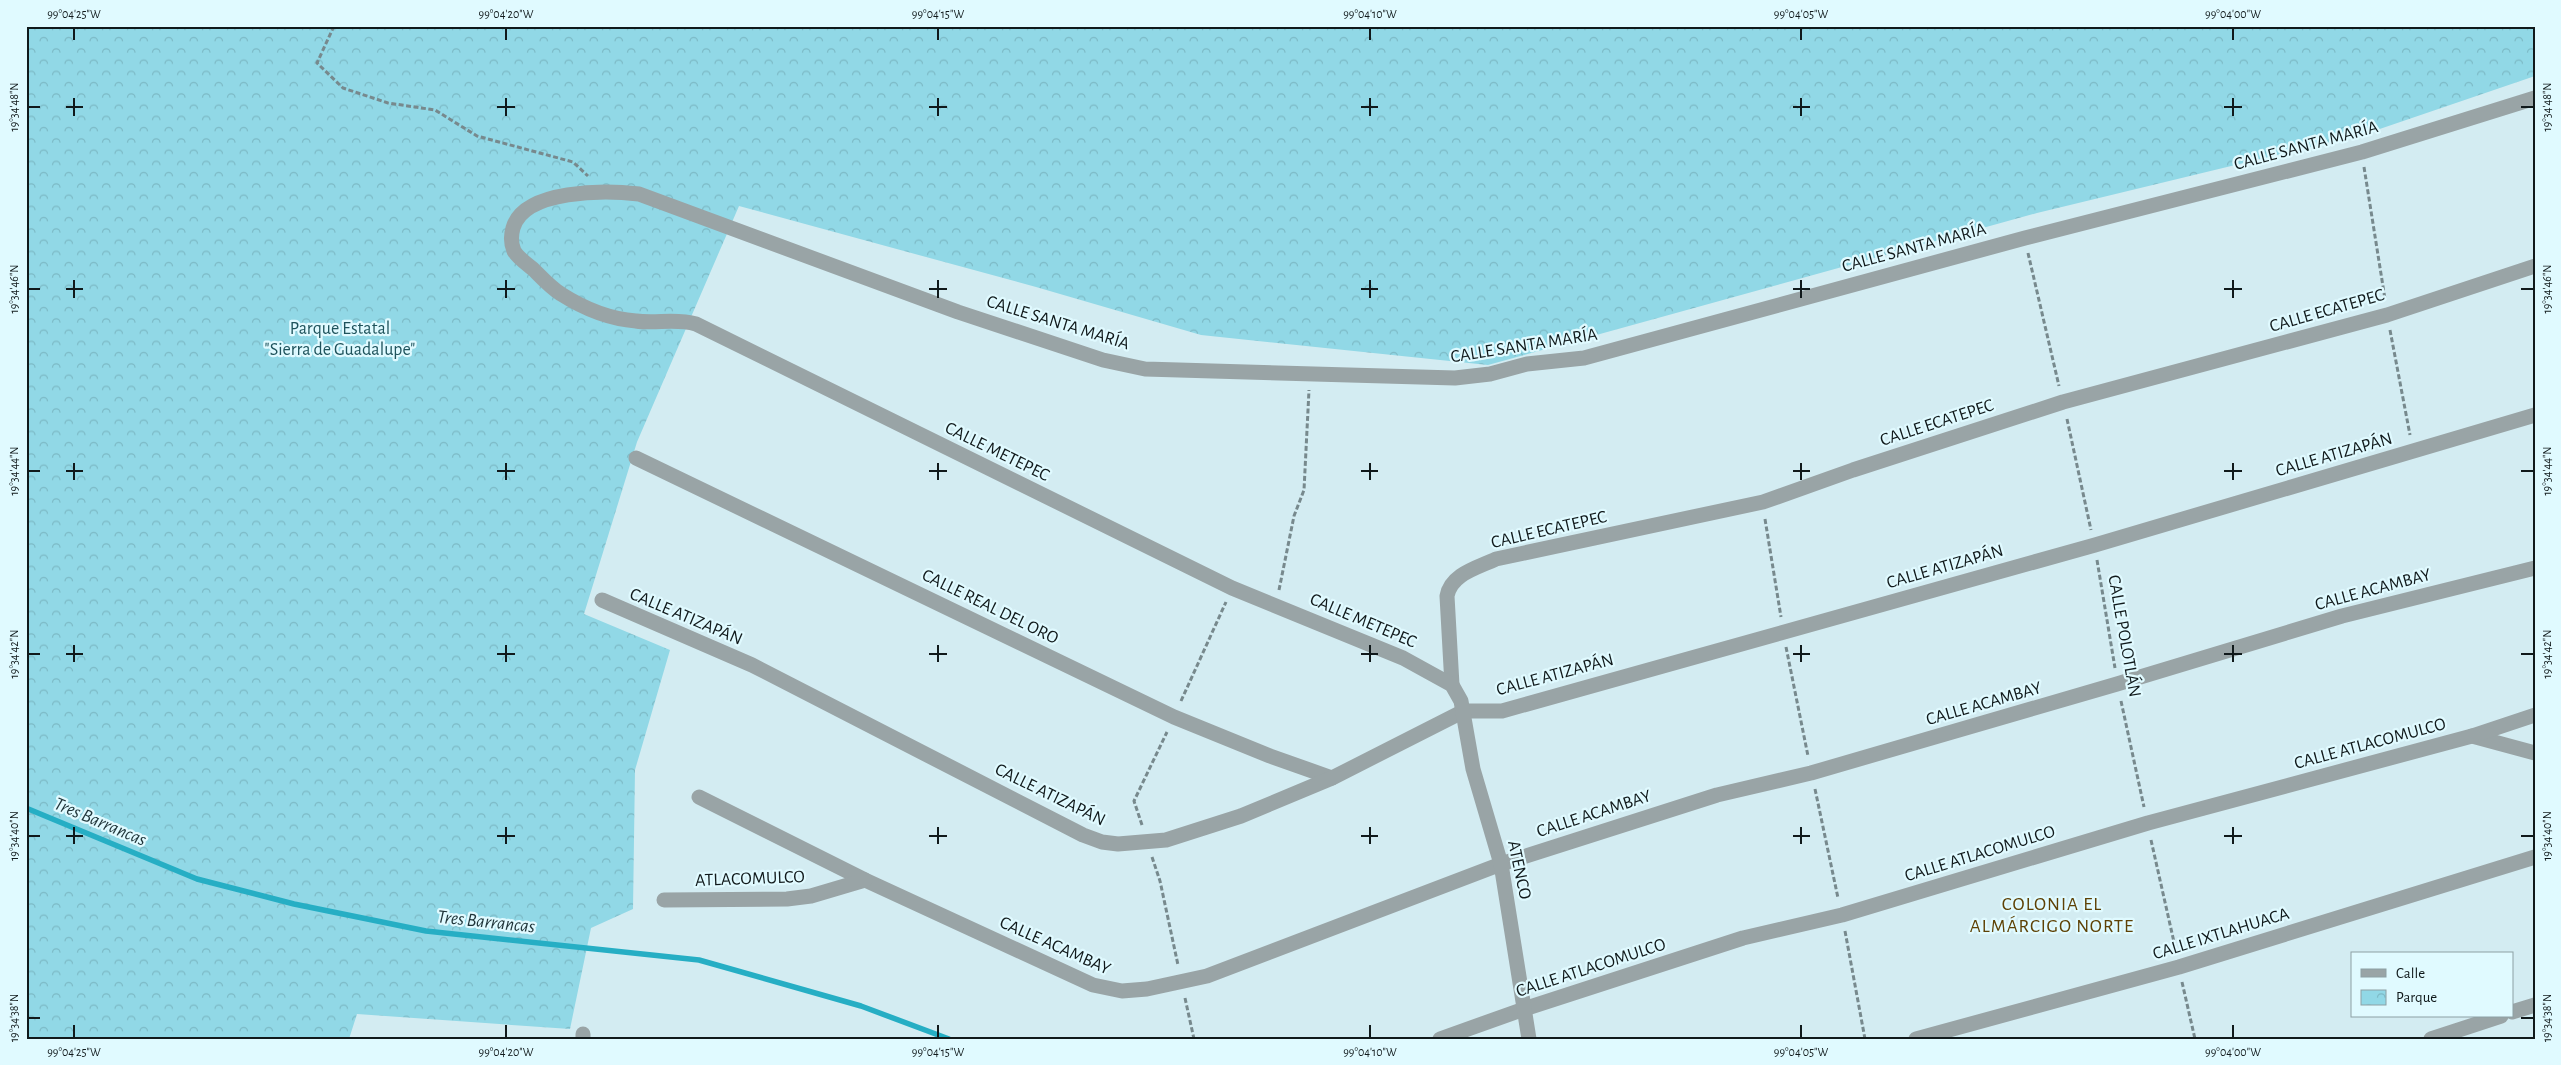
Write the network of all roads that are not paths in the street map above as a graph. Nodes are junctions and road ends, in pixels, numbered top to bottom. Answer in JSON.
{"nodes":[{"id":1,"x":2535,"y":98,"type":"edge"},
{"id":2,"x":512,"y":242,"type":"joint"},
{"id":3,"x":2535,"y":266,"type":"edge"},
{"id":4,"x":2535,"y":415,"type":"edge"},
{"id":5,"x":636,"y":458,"type":"dead end"},
{"id":6,"x":2535,"y":568,"type":"edge"},
{"id":7,"x":602,"y":600,"type":"dead end"},
{"id":8,"x":1452,"y":685,"type":"junction"},
{"id":9,"x":1464,"y":711,"type":"junction"},
{"id":10,"x":2535,"y":715,"type":"edge"},
{"id":11,"x":2472,"y":736,"type":"junction"},
{"id":12,"x":2535,"y":753,"type":"edge"},
{"id":13,"x":1332,"y":778,"type":"junction"},
{"id":14,"x":699,"y":797,"type":"dead end"},
{"id":15,"x":2535,"y":857,"type":"edge"},
{"id":16,"x":1501,"y":864,"type":"junction"},
{"id":17,"x":865,"y":880,"type":"junction"},
{"id":18,"x":664,"y":900,"type":"dead end"},
{"id":19,"x":2535,"y":1005,"type":"edge"},
{"id":20,"x":1524,"y":1009,"type":"junction"},
{"id":21,"x":2514,"y":1011,"type":"edge"},
{"id":22,"x":2494,"y":1018,"type":"edge"},
{"id":23,"x":1440,"y":1039,"type":"edge"},
{"id":24,"x":1529,"y":1039,"type":"edge"},
{"id":25,"x":1916,"y":1039,"type":"edge"},
{"id":26,"x":2431,"y":1039,"type":"edge"}],
"edges":[{"from":1,"to":2,"type":"street","name":"CALLE SANTA MARÍA"},
{"from":2,"to":8,"type":"street","name":"CALLE METEPEC"},
{"from":3,"to":8,"type":"street","name":"CALLE ECATEPEC"},
{"from":4,"to":9,"type":"street","name":"CALLE ATIZAPÁN"},
{"from":5,"to":13,"type":"street","name":"CALLE REAL DEL ORO"},
{"from":6,"to":16,"type":"street","name":"CALLE ACAMBAY"},
{"from":7,"to":13,"type":"street","name":"CALLE ATIZAPÁN"},
{"from":8,"to":9,"type":"street"},
{"from":9,"to":13,"type":"street","name":"CALLE ATIZAPÁN"},
{"from":9,"to":16,"type":"street","name":"ATENCO"},
{"from":10,"to":11,"type":"street","name":"CALLE ATLACOMULCO"},
{"from":11,"to":12,"type":"street"},
{"from":11,"to":20,"type":"street","name":"CALLE ATLACOMULCO"},
{"from":14,"to":17,"type":"street","name":"CALLE ACAMBAY"},
{"from":15,"to":25,"type":"street","name":"CALLE IXTLAHUACA"},
{"from":16,"to":17,"type":"street","name":"CALLE ACAMBAY"},
{"from":16,"to":20,"type":"street","name":"ATENCO"},
{"from":17,"to":18,"type":"street","name":"ATLACOMULCO"},
{"from":19,"to":21,"type":"street"},
{"from":20,"to":23,"type":"street","name":"CALLE ATLACOMULCO"},
{"from":20,"to":24,"type":"street","name":"ATENCO"},
{"from":22,"to":26,"type":"street"}]}
